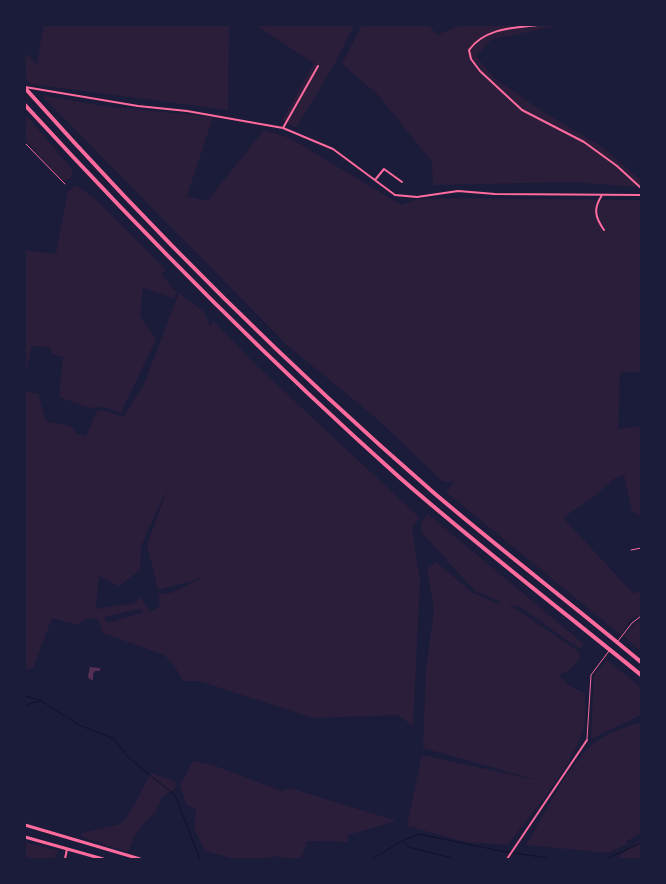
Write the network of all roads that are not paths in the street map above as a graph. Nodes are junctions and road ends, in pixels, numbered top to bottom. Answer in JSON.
{"nodes":[{"id":1,"x":538,"y":25,"type":"edge"},
{"id":2,"x":318,"y":66,"type":"dead end"},
{"id":3,"x":26,"y":89,"type":"edge"},
{"id":4,"x":25,"y":105,"type":"edge"},
{"id":5,"x":283,"y":128,"type":"junction"},
{"id":6,"x":25,"y":143,"type":"edge"},
{"id":7,"x":375,"y":180,"type":"junction"},
{"id":8,"x":402,"y":182,"type":"dead end"},
{"id":9,"x":65,"y":184,"type":"dead end"},
{"id":10,"x":641,"y":188,"type":"edge"},
{"id":11,"x":602,"y":195,"type":"junction"},
{"id":12,"x":641,"y":195,"type":"edge"},
{"id":13,"x":604,"y":230,"type":"dead end"},
{"id":14,"x":641,"y":548,"type":"edge"},
{"id":15,"x":630,"y":550,"type":"dead end"},
{"id":16,"x":641,"y":616,"type":"edge"},
{"id":17,"x":641,"y":662,"type":"edge"},
{"id":18,"x":641,"y":675,"type":"edge"},
{"id":19,"x":587,"y":740,"type":"joint"},
{"id":20,"x":25,"y":825,"type":"edge"},
{"id":21,"x":25,"y":837,"type":"edge"},
{"id":22,"x":67,"y":849,"type":"junction"},
{"id":23,"x":65,"y":859,"type":"edge"},
{"id":24,"x":103,"y":859,"type":"edge"},
{"id":25,"x":140,"y":859,"type":"edge"},
{"id":26,"x":506,"y":859,"type":"edge"}],
"edges":[{"from":1,"to":10,"type":"street"},
{"from":2,"to":5,"type":"street"},
{"from":3,"to":5,"type":"street"},
{"from":3,"to":17,"type":"highway"},
{"from":4,"to":18,"type":"highway"},
{"from":5,"to":7,"type":"street"},
{"from":6,"to":9,"type":"lane"},
{"from":7,"to":8,"type":"street"},
{"from":7,"to":11,"type":"street"},
{"from":11,"to":12,"type":"street"},
{"from":11,"to":13,"type":"street"},
{"from":14,"to":15,"type":"lane"},
{"from":16,"to":19,"type":"lane"},
{"from":19,"to":26,"type":"street"},
{"from":20,"to":25,"type":"highway"},
{"from":21,"to":22,"type":"highway"},
{"from":22,"to":23,"type":"street"},
{"from":22,"to":24,"type":"highway"}]}
